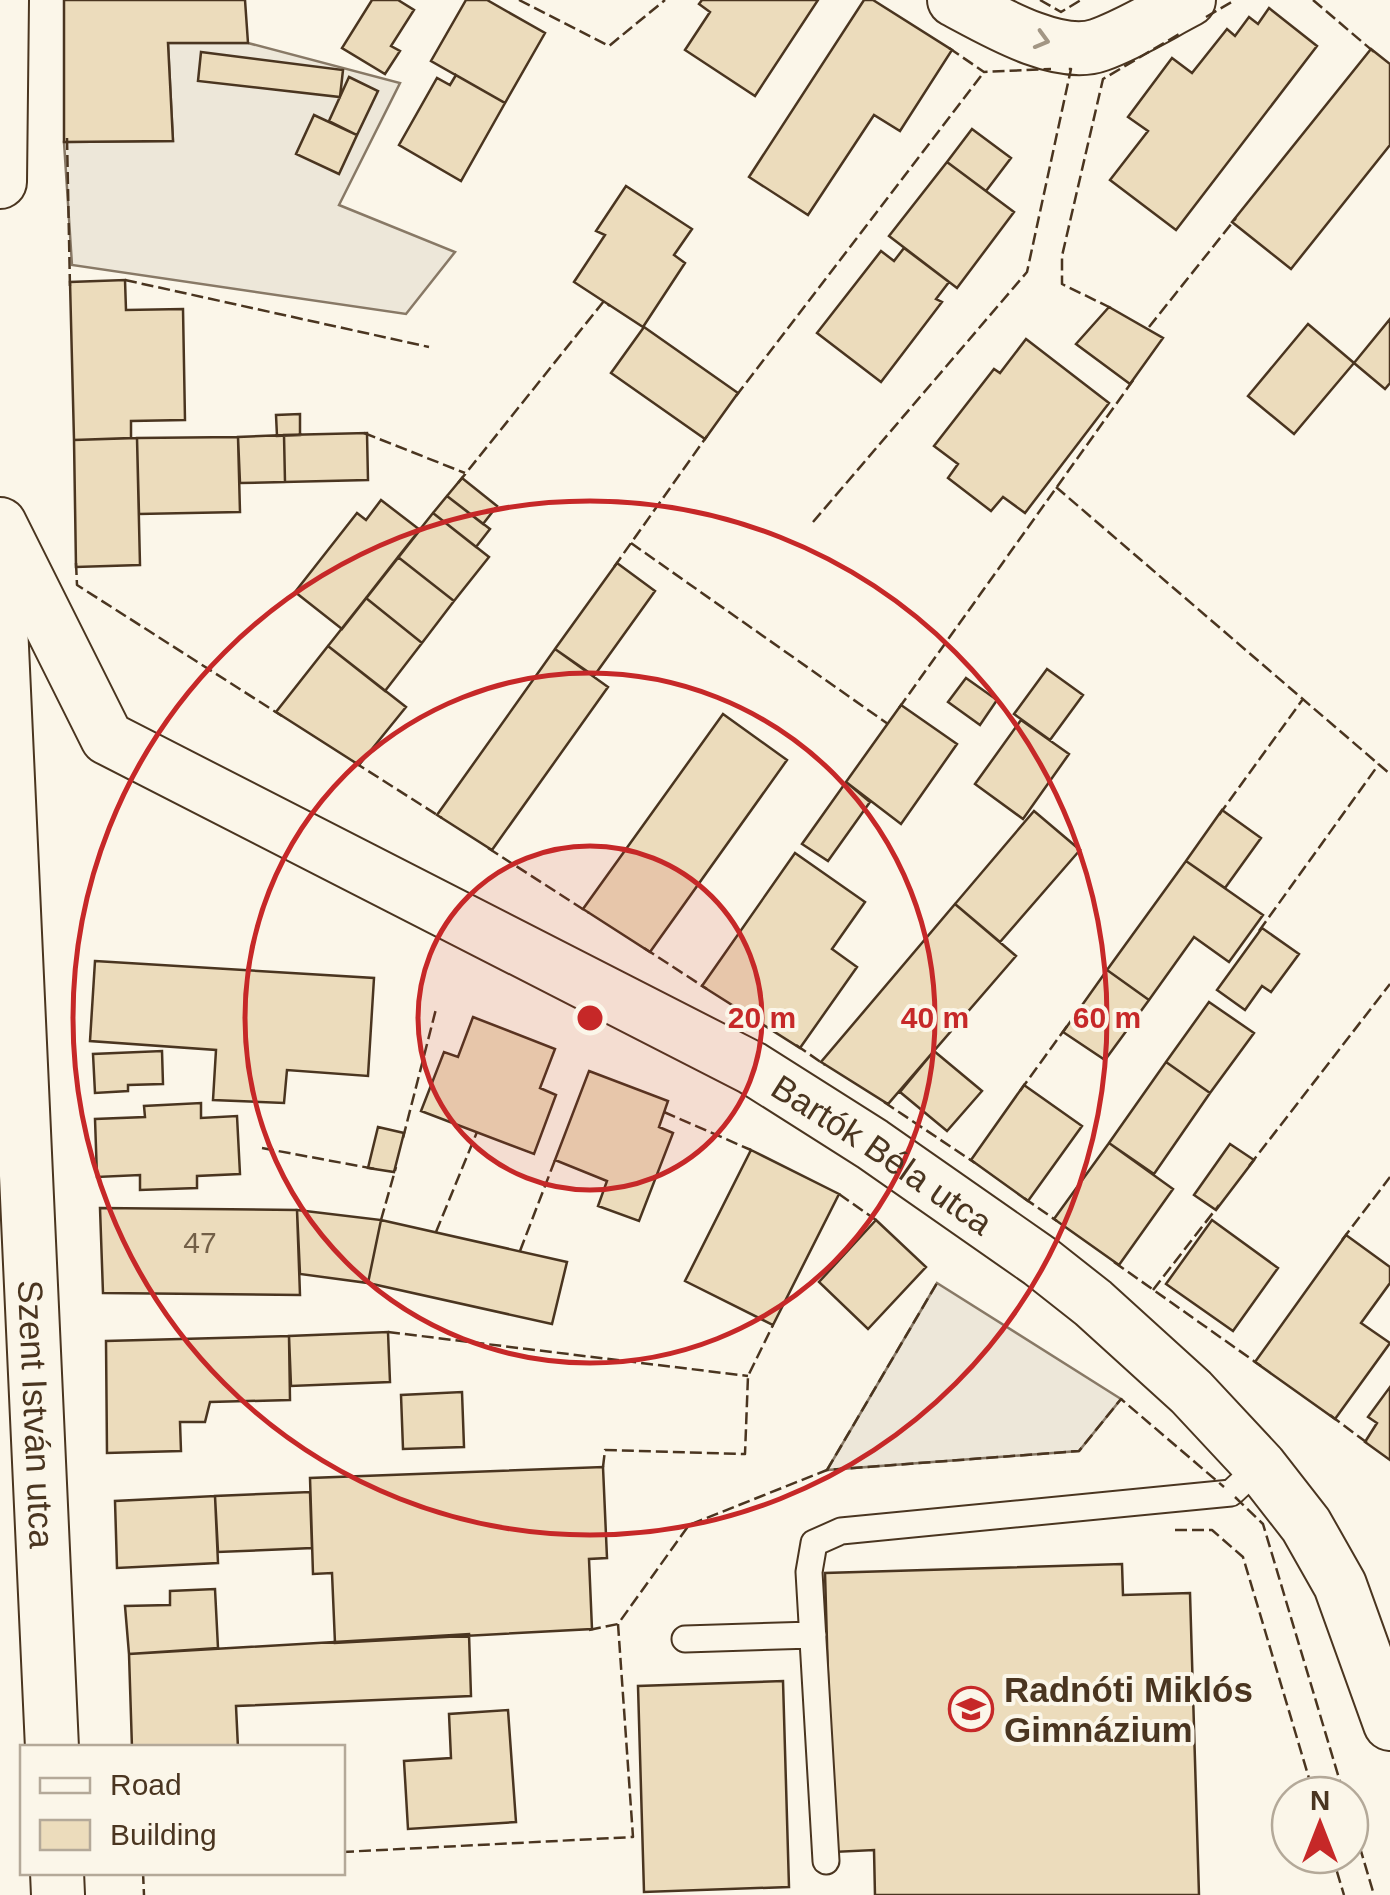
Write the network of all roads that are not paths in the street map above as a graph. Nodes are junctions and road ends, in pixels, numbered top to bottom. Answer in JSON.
{"nodes":[{"id":1,"x":2,"y":0,"type":"edge"},
{"id":2,"x":954,"y":0,"type":"edge"},
{"id":3,"x":1189,"y":0,"type":"edge"},
{"id":4,"x":0,"y":182,"type":"edge"},
{"id":5,"x":0,"y":524,"type":"edge"},
{"id":6,"x":0,"y":603,"type":"edge"},
{"id":7,"x":1260,"y":1466,"type":"junction"},
{"id":8,"x":814,"y":1635,"type":"junction"},
{"id":9,"x":685,"y":1639,"type":"dead end"},
{"id":10,"x":1377,"y":1653,"type":"edge"},
{"id":11,"x":1390,"y":1724,"type":"edge"},
{"id":12,"x":52,"y":1745,"type":"edge"},
{"id":13,"x":826,"y":1861,"type":"dead end"}],
"edges":[{"from":1,"to":4,"type":"street"},
{"from":2,"to":3,"type":"street","one_way":true},
{"from":5,"to":7,"type":"street","name":"Bartók Béla utca"},
{"from":6,"to":12,"type":"street","name":"Szent István utca"},
{"from":7,"to":8,"type":"lane"},
{"from":7,"to":10,"type":"street","name":"Bartók Béla utca"},
{"from":8,"to":9,"type":"lane"},
{"from":8,"to":13,"type":"lane"},
{"from":10,"to":11,"type":"street","name":"Bartók Béla utca"}]}
